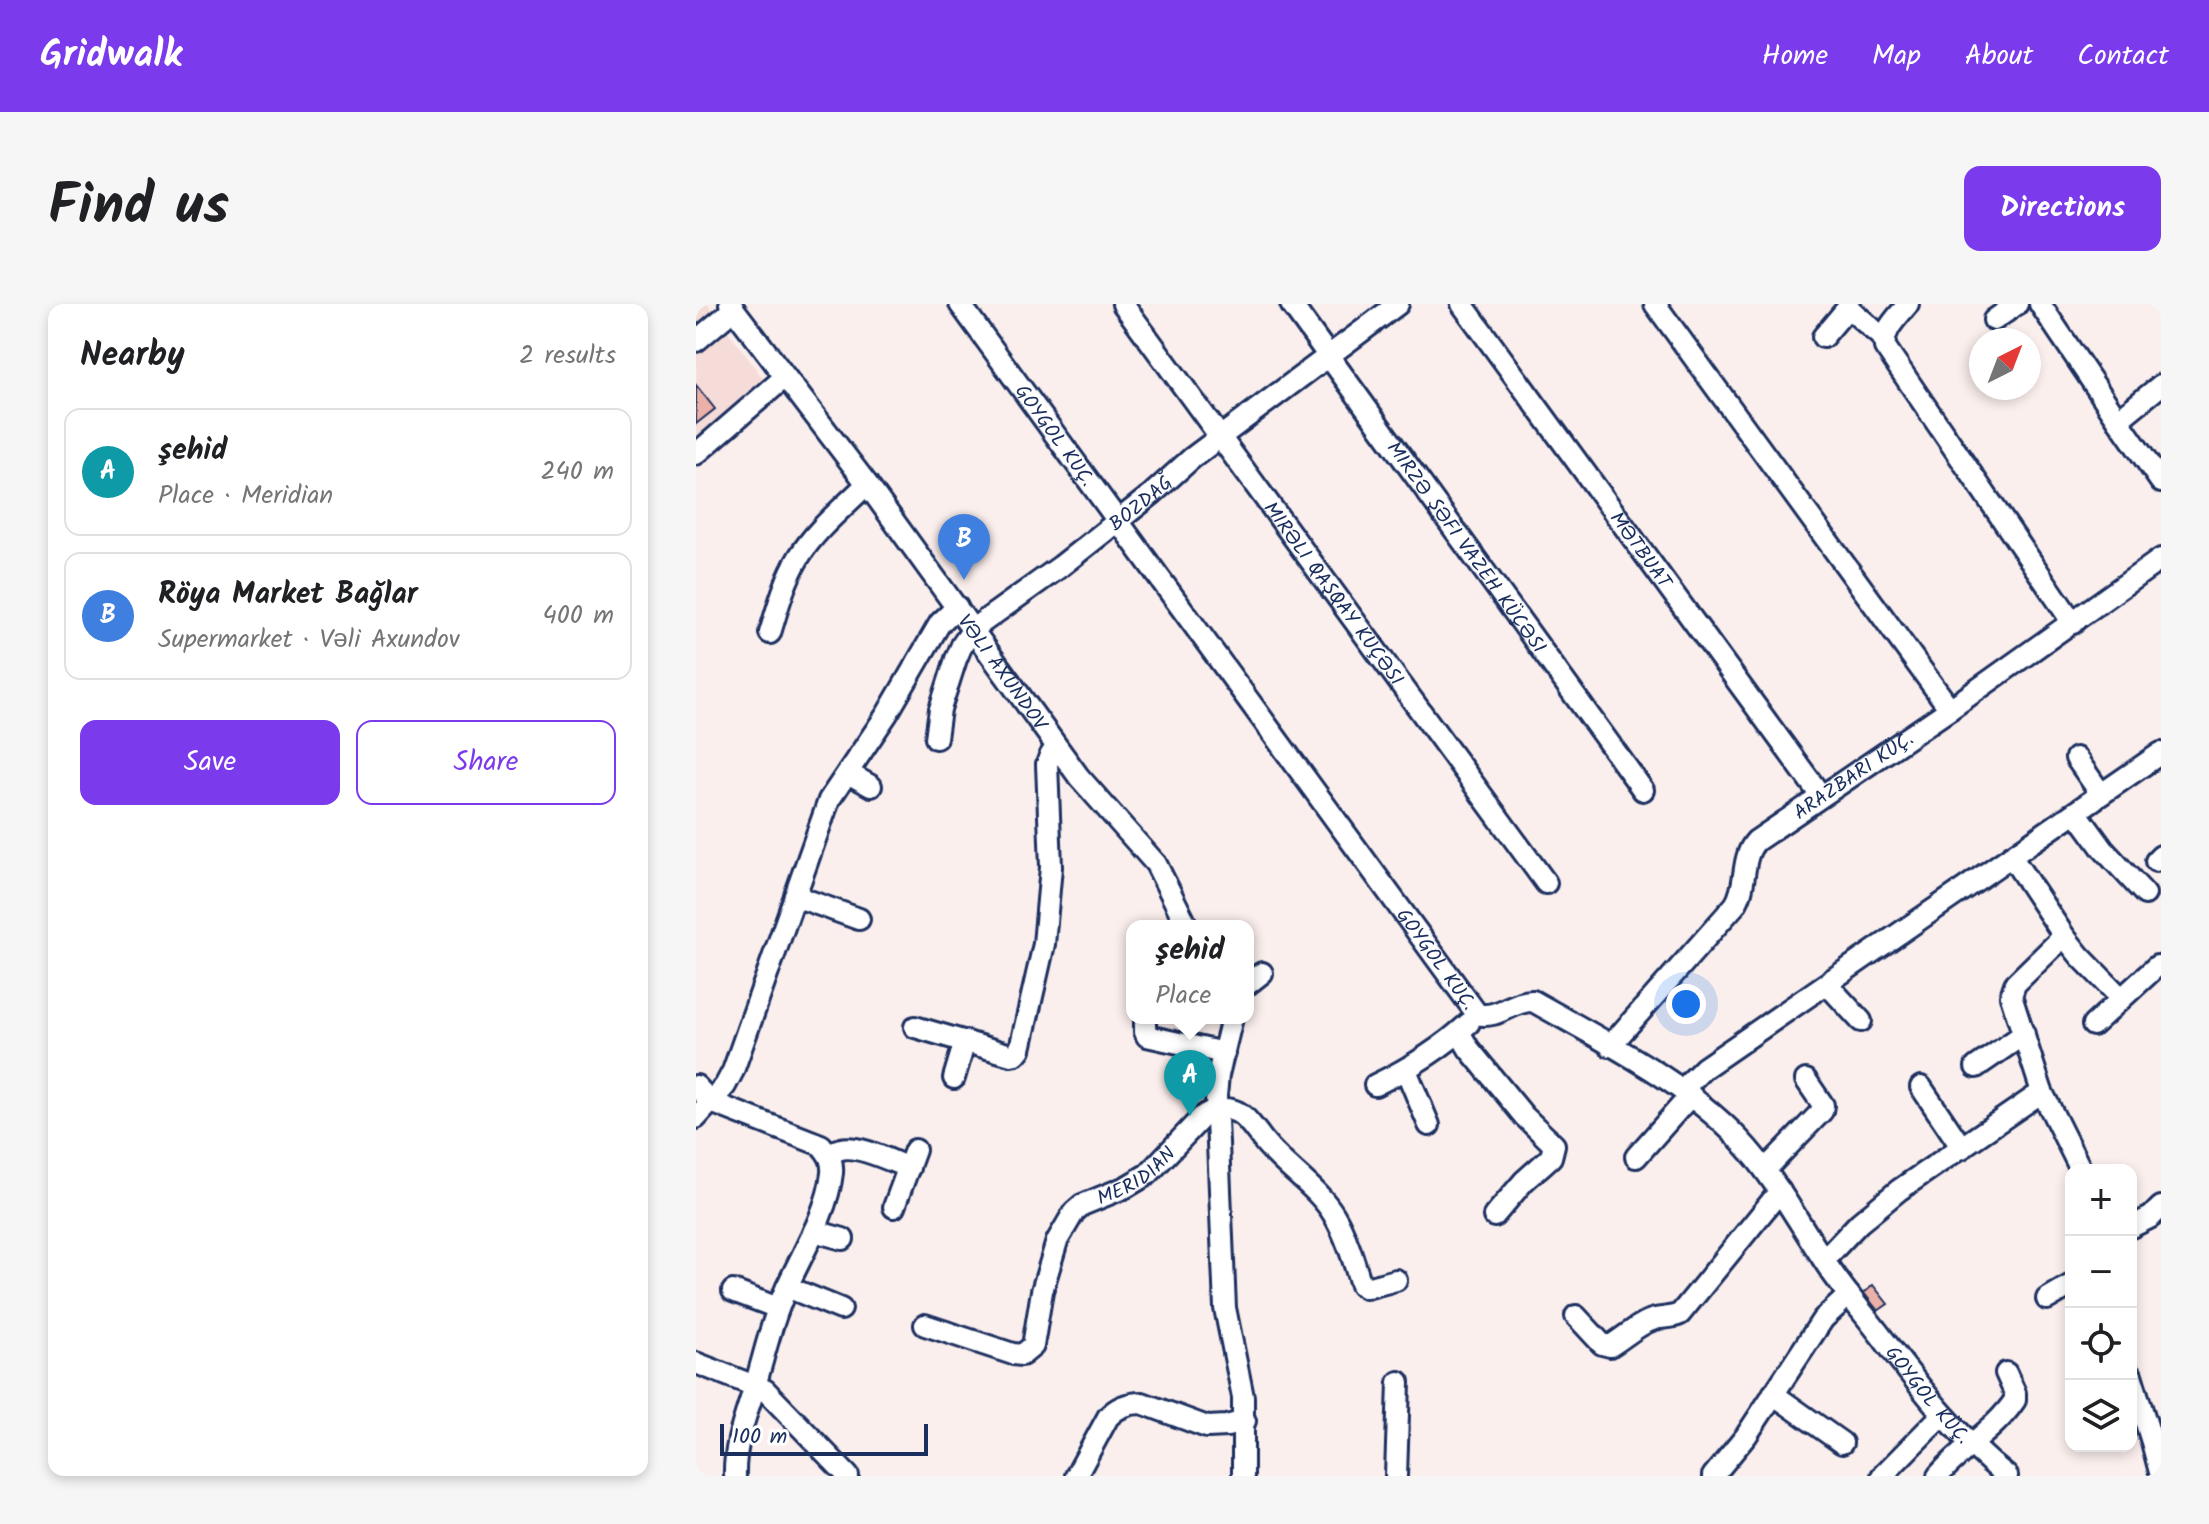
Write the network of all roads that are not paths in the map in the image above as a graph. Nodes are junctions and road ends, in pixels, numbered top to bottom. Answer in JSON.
{"nodes":[{"id":1,"x":960,"y":304,"type":"edge"},
{"id":2,"x":1123,"y":304,"type":"edge"},
{"id":3,"x":1291,"y":304,"type":"edge"},
{"id":4,"x":1398,"y":304,"type":"edge"},
{"id":5,"x":1462,"y":304,"type":"edge"},
{"id":6,"x":1655,"y":304,"type":"edge"},
{"id":7,"x":1908,"y":304,"type":"edge"},
{"id":8,"x":2017,"y":304,"type":"edge"},
{"id":9,"x":2040,"y":304,"type":"edge"},
{"id":10,"x":732,"y":306,"type":"edge"},
{"id":11,"x":1994,"y":320,"type":"dead end"},
{"id":12,"x":1823,"y":337,"type":"dead end"},
{"id":13,"x":1884,"y":339,"type":"junction"},
{"id":14,"x":696,"y":341,"type":"edge"},
{"id":15,"x":1329,"y":356,"type":"junction"},
{"id":16,"x":785,"y":377,"type":"junction"},
{"id":17,"x":2161,"y":385,"type":"edge"},
{"id":18,"x":2118,"y":420,"type":"junction"},
{"id":19,"x":1219,"y":437,"type":"junction"},
{"id":20,"x":696,"y":454,"type":"edge"},
{"id":21,"x":2161,"y":482,"type":"edge"},
{"id":22,"x":867,"y":484,"type":"junction"},
{"id":23,"x":1117,"y":521,"type":"junction"},
{"id":24,"x":2161,"y":559,"type":"edge"},
{"id":25,"x":957,"y":607,"type":"junction"},
{"id":26,"x":2073,"y":623,"type":"junction"},
{"id":27,"x":973,"y":629,"type":"junction"},
{"id":28,"x":770,"y":633,"type":"dead end"},
{"id":29,"x":1950,"y":709,"type":"junction"},
{"id":30,"x":936,"y":738,"type":"dead end"},
{"id":31,"x":1056,"y":747,"type":"junction"},
{"id":32,"x":2076,"y":758,"type":"dead end"},
{"id":33,"x":2158,"y":761,"type":"edge"},
{"id":34,"x":848,"y":773,"type":"junction"},
{"id":35,"x":871,"y":786,"type":"dead end"},
{"id":36,"x":1643,"y":790,"type":"dead end"},
{"id":37,"x":2101,"y":794,"type":"junction"},
{"id":38,"x":1821,"y":796,"type":"junction"},
{"id":39,"x":2076,"y":812,"type":"junction"},
{"id":40,"x":2011,"y":856,"type":"junction"},
{"id":41,"x":1546,"y":883,"type":"dead end"},
{"id":42,"x":2145,"y":894,"type":"dead end"},
{"id":43,"x":795,"y":896,"type":"junction"},
{"id":44,"x":859,"y":919,"type":"dead end"},
{"id":45,"x":1184,"y":920,"type":"edge"},
{"id":46,"x":2064,"y":936,"type":"junction"},
{"id":47,"x":2157,"y":966,"type":"dead end"},
{"id":48,"x":1827,"y":984,"type":"junction"},
{"id":49,"x":2121,"y":998,"type":"junction"},
{"id":50,"x":1477,"y":1014,"type":"junction"},
{"id":51,"x":1861,"y":1021,"type":"dead end"},
{"id":52,"x":1145,"y":1024,"type":"edge"},
{"id":53,"x":1231,"y":1024,"type":"edge"},
{"id":54,"x":2093,"y":1025,"type":"dead end"},
{"id":55,"x":915,"y":1027,"type":"dead end"},
{"id":56,"x":1459,"y":1032,"type":"junction"},
{"id":57,"x":2024,"y":1034,"type":"junction"},
{"id":58,"x":965,"y":1041,"type":"junction"},
{"id":59,"x":1610,"y":1046,"type":"junction"},
{"id":60,"x":1224,"y":1053,"type":"junction"},
{"id":61,"x":1976,"y":1067,"type":"dead end"},
{"id":62,"x":1406,"y":1070,"type":"junction"},
{"id":63,"x":954,"y":1078,"type":"dead end"},
{"id":64,"x":1806,"y":1080,"type":"dead end"},
{"id":65,"x":1375,"y":1085,"type":"dead end"},
{"id":66,"x":696,"y":1086,"type":"edge"},
{"id":67,"x":1921,"y":1087,"type":"dead end"},
{"id":68,"x":1687,"y":1092,"type":"junction"},
{"id":69,"x":2042,"y":1092,"type":"junction"},
{"id":70,"x":711,"y":1102,"type":"junction"},
{"id":71,"x":1216,"y":1110,"type":"junction"},
{"id":72,"x":696,"y":1118,"type":"edge"},
{"id":73,"x":1429,"y":1125,"type":"dead end"},
{"id":74,"x":1962,"y":1148,"type":"junction"},
{"id":75,"x":829,"y":1154,"type":"junction"},
{"id":76,"x":1636,"y":1157,"type":"dead end"},
{"id":77,"x":2078,"y":1164,"type":"edge"},
{"id":78,"x":1765,"y":1170,"type":"junction"},
{"id":79,"x":1780,"y":1191,"type":"junction"},
{"id":80,"x":894,"y":1207,"type":"dead end"},
{"id":81,"x":2161,"y":1207,"type":"edge"},
{"id":82,"x":1494,"y":1216,"type":"dead end"},
{"id":83,"x":2137,"y":1224,"type":"edge"},
{"id":84,"x":814,"y":1231,"type":"junction"},
{"id":85,"x":843,"y":1239,"type":"dead end"},
{"id":86,"x":1824,"y":1260,"type":"junction"},
{"id":87,"x":1396,"y":1280,"type":"dead end"},
{"id":88,"x":787,"y":1287,"type":"junction"},
{"id":89,"x":2065,"y":1288,"type":"edge"},
{"id":90,"x":733,"y":1291,"type":"dead end"},
{"id":91,"x":1849,"y":1295,"type":"junction"},
{"id":92,"x":2047,"y":1299,"type":"dead end"},
{"id":93,"x":778,"y":1308,"type":"junction"},
{"id":94,"x":841,"y":1309,"type":"dead end"},
{"id":95,"x":1576,"y":1316,"type":"dead end"},
{"id":96,"x":925,"y":1325,"type":"dead end"},
{"id":97,"x":696,"y":1363,"type":"edge"},
{"id":98,"x":2006,"y":1373,"type":"dead end"},
{"id":99,"x":2133,"y":1380,"type":"edge"},
{"id":100,"x":1399,"y":1382,"type":"dead end"},
{"id":101,"x":755,"y":1385,"type":"junction"},
{"id":102,"x":1773,"y":1394,"type":"junction"},
{"id":103,"x":1942,"y":1415,"type":"junction"},
{"id":104,"x":1245,"y":1421,"type":"junction"},
{"id":105,"x":2157,"y":1440,"type":"edge"},
{"id":106,"x":1842,"y":1443,"type":"dead end"},
{"id":107,"x":1970,"y":1444,"type":"junction"},
{"id":108,"x":735,"y":1476,"type":"edge"},
{"id":109,"x":848,"y":1476,"type":"edge"},
{"id":110,"x":1076,"y":1476,"type":"edge"},
{"id":111,"x":1243,"y":1476,"type":"edge"},
{"id":112,"x":1396,"y":1476,"type":"edge"},
{"id":113,"x":1713,"y":1476,"type":"edge"},
{"id":114,"x":1882,"y":1476,"type":"edge"},
{"id":115,"x":1938,"y":1476,"type":"edge"},
{"id":116,"x":2007,"y":1476,"type":"edge"},
{"id":117,"x":2161,"y":1476,"type":"edge"}],
"edges":[{"from":1,"to":23,"type":"street","name":"GOYGOL KÜÇ."},
{"from":2,"to":19,"type":"street","name":"MIRƏLI QAŞQAY KÜÇƏSI"},
{"from":3,"to":15,"type":"street","name":"MIRZƏ ŞƏFI VAZEH KÜÇƏSI"},
{"from":4,"to":15,"type":"street","name":"BOZDAĞ"},
{"from":5,"to":38,"type":"street","name":"MƏTBUAT"},
{"from":6,"to":29,"type":"street"},
{"from":7,"to":13,"type":"street"},
{"from":8,"to":11,"type":"street"},
{"from":9,"to":18,"type":"street"},
{"from":10,"to":14,"type":"street"},
{"from":10,"to":16,"type":"street","name":"VƏLI AXUNDOV"},
{"from":12,"to":13,"type":"street"},
{"from":13,"to":26,"type":"street"},
{"from":15,"to":19,"type":"street","name":"BOZDAĞ"},
{"from":15,"to":36,"type":"street","name":"MIRZƏ ŞƏFI VAZEH KÜÇƏSI"},
{"from":16,"to":20,"type":"street"},
{"from":16,"to":22,"type":"street","name":"VƏLI AXUNDOV"},
{"from":17,"to":18,"type":"street"},
{"from":18,"to":21,"type":"street"},
{"from":19,"to":23,"type":"street","name":"BOZDAĞ"},
{"from":19,"to":41,"type":"street","name":"MIRƏLI QAŞQAY KÜÇƏSI"},
{"from":22,"to":25,"type":"street","name":"VƏLI AXUNDOV"},
{"from":22,"to":28,"type":"street"},
{"from":23,"to":27,"type":"street","name":"BOZDAĞ"},
{"from":23,"to":50,"type":"street","name":"GOYGOL KÜÇ."},
{"from":24,"to":26,"type":"street"},
{"from":25,"to":27,"type":"street","name":"VƏLI AXUNDOV"},
{"from":25,"to":34,"type":"street"},
{"from":26,"to":29,"type":"street"},
{"from":27,"to":30,"type":"street","name":"BOZDAĞ"},
{"from":27,"to":31,"type":"street","name":"VƏLI AXUNDOV"},
{"from":29,"to":38,"type":"street"},
{"from":31,"to":45,"type":"street","name":"VƏLI AXUNDOV"},
{"from":31,"to":58,"type":"street"},
{"from":32,"to":37,"type":"street"},
{"from":33,"to":37,"type":"street"},
{"from":34,"to":35,"type":"street"},
{"from":34,"to":43,"type":"street"},
{"from":37,"to":39,"type":"street"},
{"from":38,"to":59,"type":"street"},
{"from":39,"to":40,"type":"street"},
{"from":39,"to":42,"type":"street"},
{"from":40,"to":46,"type":"street"},
{"from":40,"to":48,"type":"street"},
{"from":43,"to":44,"type":"street"},
{"from":43,"to":70,"type":"street"},
{"from":46,"to":49,"type":"street"},
{"from":46,"to":57,"type":"street"},
{"from":47,"to":49,"type":"street"},
{"from":48,"to":51,"type":"street"},
{"from":48,"to":68,"type":"street"},
{"from":49,"to":54,"type":"street"},
{"from":50,"to":56,"type":"street"},
{"from":50,"to":59,"type":"street","name":"GOYGOL KÜÇ."},
{"from":52,"to":60,"type":"street"},
{"from":53,"to":60,"type":"street"},
{"from":55,"to":58,"type":"street"},
{"from":56,"to":62,"type":"street"},
{"from":56,"to":82,"type":"street"},
{"from":57,"to":61,"type":"street"},
{"from":57,"to":69,"type":"street"},
{"from":58,"to":63,"type":"street"},
{"from":59,"to":68,"type":"street","name":"GOYGOL KÜÇ."},
{"from":60,"to":71,"type":"street"},
{"from":62,"to":65,"type":"street"},
{"from":62,"to":73,"type":"street"},
{"from":64,"to":78,"type":"street"},
{"from":66,"to":70,"type":"street"},
{"from":67,"to":74,"type":"street"},
{"from":68,"to":76,"type":"street"},
{"from":68,"to":78,"type":"street","name":"GOYGOL KÜÇ."},
{"from":69,"to":74,"type":"street"},
{"from":69,"to":77,"type":"street"},
{"from":70,"to":72,"type":"street"},
{"from":70,"to":75,"type":"street"},
{"from":71,"to":87,"type":"street"},
{"from":71,"to":96,"type":"street","name":"MERIDIAN"},
{"from":71,"to":104,"type":"street"},
{"from":74,"to":86,"type":"street"},
{"from":75,"to":80,"type":"street"},
{"from":75,"to":84,"type":"street"},
{"from":78,"to":79,"type":"street","name":"GOYGOL KÜÇ."},
{"from":79,"to":86,"type":"street","name":"GOYGOL KÜÇ."},
{"from":79,"to":95,"type":"street"},
{"from":81,"to":83,"type":"street"},
{"from":84,"to":85,"type":"street"},
{"from":84,"to":88,"type":"street"},
{"from":86,"to":91,"type":"street","name":"GOYGOL KÜÇ."},
{"from":88,"to":93,"type":"street"},
{"from":88,"to":94,"type":"street"},
{"from":89,"to":92,"type":"street"},
{"from":90,"to":93,"type":"street"},
{"from":91,"to":102,"type":"street"},
{"from":91,"to":103,"type":"street","name":"GOYGOL KÜÇ."},
{"from":93,"to":101,"type":"street"},
{"from":97,"to":101,"type":"street"},
{"from":98,"to":107,"type":"street"},
{"from":99,"to":105,"type":"street"},
{"from":100,"to":112,"type":"street"},
{"from":101,"to":108,"type":"street"},
{"from":101,"to":109,"type":"street"},
{"from":102,"to":106,"type":"street"},
{"from":102,"to":113,"type":"street"},
{"from":103,"to":107,"type":"street","name":"GOYGOL KÜÇ."},
{"from":103,"to":114,"type":"street"},
{"from":104,"to":110,"type":"street"},
{"from":104,"to":111,"type":"street"},
{"from":105,"to":117,"type":"street"},
{"from":107,"to":115,"type":"street"},
{"from":107,"to":116,"type":"street","name":"GOYGOL KÜÇ."}]}
